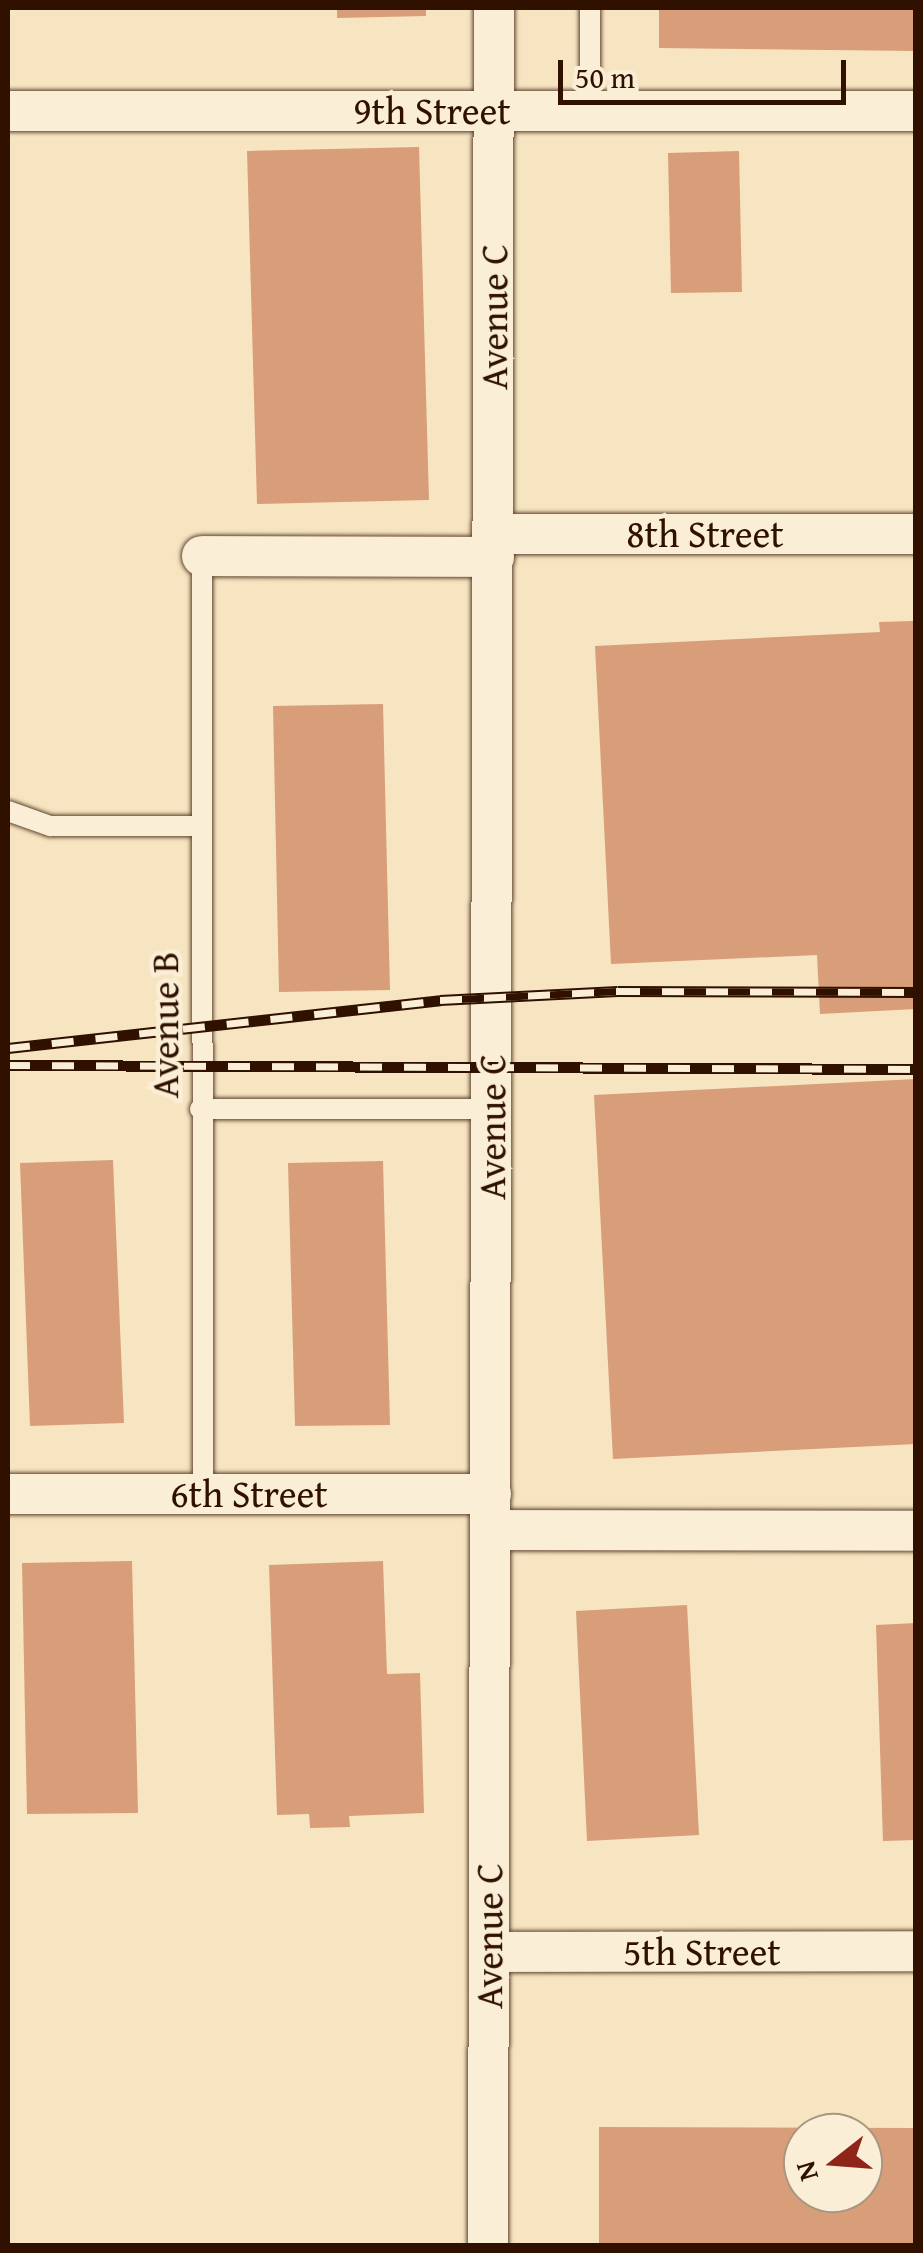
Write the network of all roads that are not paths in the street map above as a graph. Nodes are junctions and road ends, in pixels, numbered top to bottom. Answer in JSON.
{"nodes":[{"id":1,"x":494,"y":8,"type":"edge"},
{"id":2,"x":590,"y":8,"type":"edge"},
{"id":3,"x":590,"y":110,"type":"junction"},
{"id":4,"x":493,"y":111,"type":"junction"},
{"id":5,"x":916,"y":111,"type":"edge"},
{"id":6,"x":8,"y":112,"type":"edge"},
{"id":7,"x":916,"y":534,"type":"edge"},
{"id":8,"x":494,"y":546,"type":"junction"},
{"id":9,"x":202,"y":556,"type":"joint"},
{"id":10,"x":8,"y":812,"type":"edge"},
{"id":11,"x":198,"y":826,"type":"junction"},
{"id":12,"x":200,"y":1109,"type":"junction"},
{"id":13,"x":491,"y":1109,"type":"junction"},
{"id":14,"x":8,"y":1494,"type":"edge"},
{"id":15,"x":203,"y":1494,"type":"junction"},
{"id":16,"x":490,"y":1512,"type":"junction"},
{"id":17,"x":916,"y":1531,"type":"edge"},
{"id":18,"x":916,"y":1951,"type":"edge"},
{"id":19,"x":489,"y":1952,"type":"junction"},
{"id":20,"x":488,"y":2246,"type":"edge"}],
"edges":[{"from":1,"to":4,"type":"street","name":"Avenue C"},
{"from":2,"to":3,"type":"lane"},
{"from":3,"to":4,"type":"street","name":"9th Street"},
{"from":3,"to":5,"type":"street","name":"9th Street"},
{"from":4,"to":6,"type":"street","name":"9th Street"},
{"from":4,"to":8,"type":"street","name":"Avenue C"},
{"from":7,"to":8,"type":"street","name":"8th Street"},
{"from":8,"to":9,"type":"street","name":"8th Street"},
{"from":8,"to":13,"type":"street","name":"Avenue C"},
{"from":9,"to":11,"type":"lane","name":"Avenue B"},
{"from":10,"to":11,"type":"lane"},
{"from":11,"to":12,"type":"lane","name":"Avenue B"},
{"from":12,"to":13,"type":"lane"},
{"from":12,"to":15,"type":"lane","name":"Avenue B"},
{"from":13,"to":16,"type":"street","name":"Avenue C"},
{"from":14,"to":15,"type":"street","name":"6th Street"},
{"from":15,"to":16,"type":"street","name":"6th Street"},
{"from":16,"to":17,"type":"street","name":"6th Street"},
{"from":16,"to":19,"type":"street","name":"Avenue C"},
{"from":18,"to":19,"type":"street","name":"5th Street"},
{"from":19,"to":20,"type":"street","name":"Avenue C"}]}
